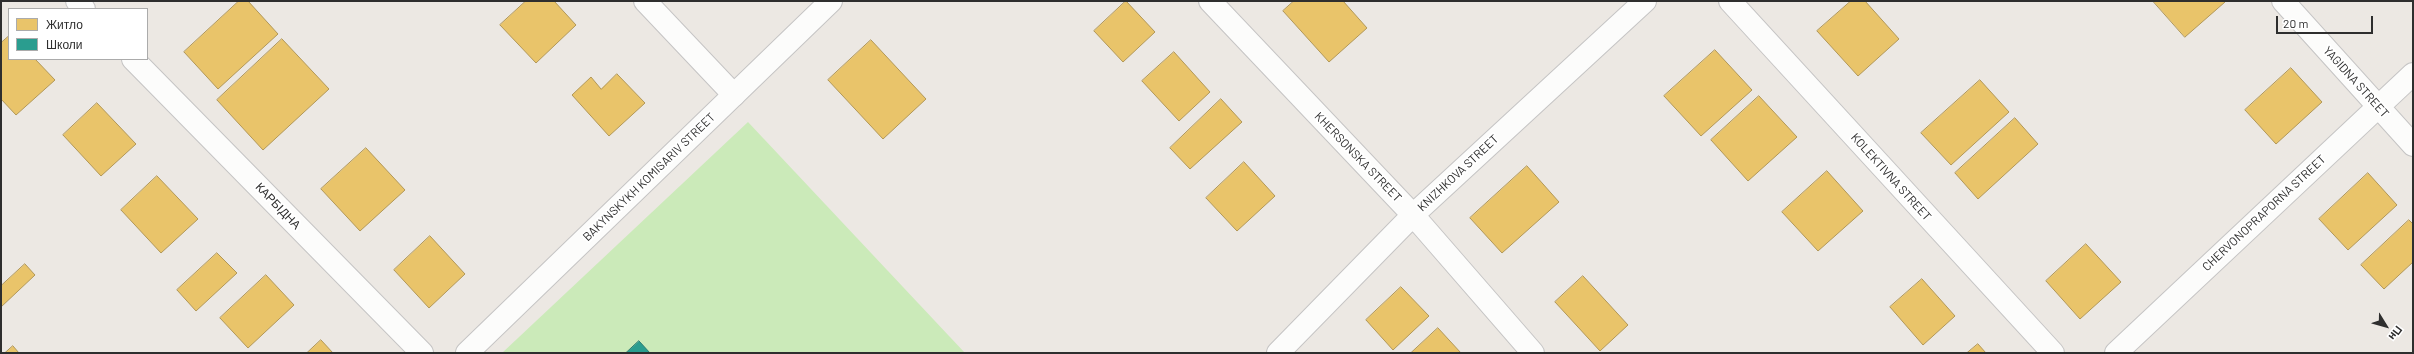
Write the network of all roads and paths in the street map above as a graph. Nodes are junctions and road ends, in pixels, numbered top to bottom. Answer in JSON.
{"nodes":[{"id":1,"x":645,"y":1,"type":"edge"},
{"id":2,"x":832,"y":1,"type":"edge"},
{"id":3,"x":1210,"y":1,"type":"edge"},
{"id":4,"x":1645,"y":1,"type":"edge"},
{"id":5,"x":1730,"y":1,"type":"edge"},
{"id":6,"x":2283,"y":1,"type":"edge"},
{"id":7,"x":135,"y":60,"type":"edge"},
{"id":8,"x":2413,"y":74,"type":"edge"},
{"id":9,"x":734,"y":95,"type":"junction"},
{"id":10,"x":2378,"y":106,"type":"junction"},
{"id":11,"x":2413,"y":145,"type":"edge"},
{"id":12,"x":1413,"y":215,"type":"junction"},
{"id":13,"x":422,"y":353,"type":"edge"},
{"id":14,"x":467,"y":353,"type":"edge"},
{"id":15,"x":1278,"y":353,"type":"edge"},
{"id":16,"x":1533,"y":353,"type":"edge"},
{"id":17,"x":2053,"y":353,"type":"edge"},
{"id":18,"x":2116,"y":353,"type":"edge"}],
"edges":[{"from":1,"to":9,"type":"street"},
{"from":2,"to":9,"type":"street","name":"BAKYNSKYKH KOMISARIV STREET"},
{"from":3,"to":12,"type":"street","name":"KHERSONSKA STREET"},
{"from":4,"to":12,"type":"street","name":"KNIZHKOVA STREET"},
{"from":5,"to":17,"type":"street","name":"KOLEKTIVNA STREET"},
{"from":6,"to":10,"type":"street","name":"YAGIDNA STREET"},
{"from":7,"to":13,"type":"street","name":"КАРБІДНА"},
{"from":8,"to":10,"type":"street","name":"CHERVONOPRAPORNA STREET"},
{"from":9,"to":14,"type":"street","name":"BAKYNSKYKH KOMISARIV STREET"},
{"from":10,"to":11,"type":"street","name":"YAGIDNA STREET"},
{"from":10,"to":18,"type":"street","name":"CHERVONOPRAPORNA STREET"},
{"from":12,"to":15,"type":"street","name":"KNIZHKOVA STREET"},
{"from":12,"to":16,"type":"street","name":"KHERSONSKA STREET"}]}
